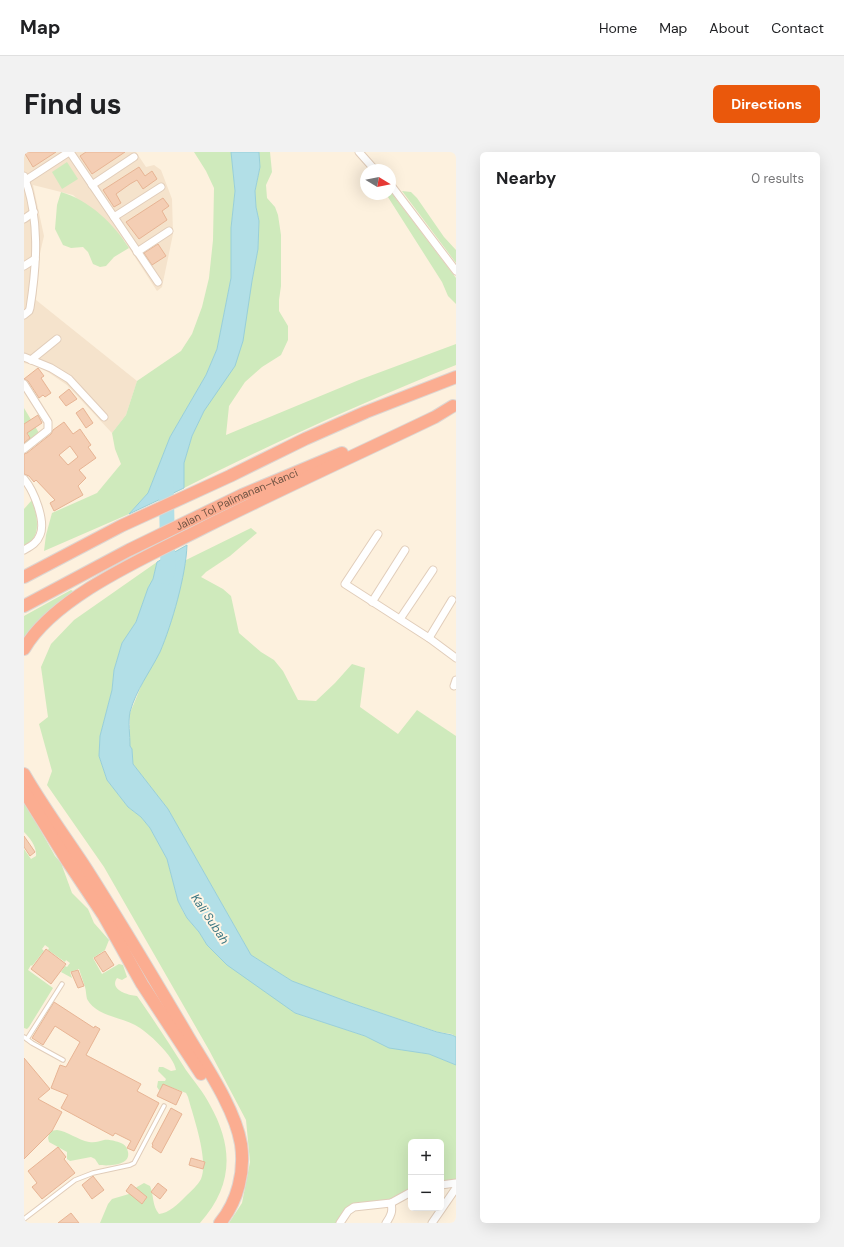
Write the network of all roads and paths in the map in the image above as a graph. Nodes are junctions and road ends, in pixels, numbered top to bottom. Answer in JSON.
{"nodes":[{"id":1,"x":69,"y":152,"type":"edge"},
{"id":2,"x":359,"y":152,"type":"edge"},
{"id":3,"x":134,"y":157,"type":"dead end"},
{"id":4,"x":370,"y":164,"type":"edge"},
{"id":5,"x":25,"y":178,"type":"edge"},
{"id":6,"x":92,"y":185,"type":"junction"},
{"id":7,"x":161,"y":187,"type":"dead end"},
{"id":8,"x":396,"y":192,"type":"edge"},
{"id":9,"x":34,"y":212,"type":"junction"},
{"id":10,"x":114,"y":217,"type":"junction"},
{"id":11,"x":24,"y":218,"type":"edge"},
{"id":12,"x":169,"y":231,"type":"dead end"},
{"id":13,"x":137,"y":252,"type":"junction"},
{"id":14,"x":35,"y":259,"type":"junction"},
{"id":15,"x":24,"y":266,"type":"edge"},
{"id":16,"x":456,"y":271,"type":"edge"},
{"id":17,"x":158,"y":282,"type":"dead end"},
{"id":18,"x":24,"y":315,"type":"edge"},
{"id":19,"x":57,"y":339,"type":"dead end"},
{"id":20,"x":28,"y":359,"type":"edge"},
{"id":21,"x":456,"y":376,"type":"edge"},
{"id":22,"x":24,"y":384,"type":"edge"},
{"id":23,"x":455,"y":406,"type":"edge"},
{"id":24,"x":104,"y":417,"type":"dead end"},
{"id":25,"x":24,"y":449,"type":"edge"},
{"id":26,"x":24,"y":479,"type":"edge"},
{"id":27,"x":378,"y":534,"type":"dead end"},
{"id":28,"x":24,"y":550,"type":"edge"},
{"id":29,"x":405,"y":550,"type":"dead end"},
{"id":30,"x":433,"y":570,"type":"dead end"},
{"id":31,"x":24,"y":577,"type":"edge"},
{"id":32,"x":452,"y":600,"type":"dead end"},
{"id":33,"x":372,"y":602,"type":"junction"},
{"id":34,"x":24,"y":606,"type":"edge"},
{"id":35,"x":400,"y":619,"type":"junction"},
{"id":36,"x":429,"y":638,"type":"junction"},
{"id":37,"x":24,"y":649,"type":"edge"},
{"id":38,"x":456,"y":658,"type":"edge"},
{"id":39,"x":24,"y":774,"type":"edge"},
{"id":40,"x":24,"y":791,"type":"edge"},
{"id":41,"x":62,"y":984,"type":"dead end"},
{"id":42,"x":25,"y":1038,"type":"edge"},
{"id":43,"x":63,"y":1060,"type":"dead end"},
{"id":44,"x":164,"y":1106,"type":"dead end"},
{"id":45,"x":456,"y":1183,"type":"edge"},
{"id":46,"x":444,"y":1185,"type":"edge"},
{"id":47,"x":456,"y":1188,"type":"edge"},
{"id":48,"x":408,"y":1194,"type":"edge"},
{"id":49,"x":391,"y":1203,"type":"junction"},
{"id":50,"x":24,"y":1219,"type":"edge"},
{"id":51,"x":213,"y":1223,"type":"edge"},
{"id":52,"x":220,"y":1223,"type":"edge"},
{"id":53,"x":340,"y":1223,"type":"edge"},
{"id":54,"x":386,"y":1223,"type":"edge"},
{"id":55,"x":432,"y":1223,"type":"edge"}],
"edges":[{"from":1,"to":5,"type":"street"},
{"from":1,"to":6,"type":"street"},
{"from":2,"to":4,"type":"street"},
{"from":3,"to":6,"type":"street"},
{"from":5,"to":9,"type":"street"},
{"from":6,"to":10,"type":"street"},
{"from":7,"to":10,"type":"street"},
{"from":8,"to":16,"type":"street"},
{"from":9,"to":11,"type":"street"},
{"from":9,"to":14,"type":"street"},
{"from":10,"to":13,"type":"street"},
{"from":12,"to":13,"type":"street"},
{"from":13,"to":17,"type":"street"},
{"from":14,"to":15,"type":"street"},
{"from":14,"to":18,"type":"street"},
{"from":19,"to":20,"type":"street"},
{"from":20,"to":24,"type":"street"},
{"from":21,"to":31,"type":"highway","name":"Jalan Tol Palimanan–Kanci"},
{"from":22,"to":25,"type":"street"},
{"from":23,"to":34,"type":"highway","name":"Jalan Tol Palimanan–Kanci"},
{"from":23,"to":37,"type":"highway"},
{"from":26,"to":28,"type":"street"},
{"from":27,"to":33,"type":"street"},
{"from":29,"to":33,"type":"street"},
{"from":30,"to":35,"type":"street"},
{"from":32,"to":36,"type":"street"},
{"from":33,"to":35,"type":"street"},
{"from":35,"to":36,"type":"street"},
{"from":36,"to":38,"type":"street"},
{"from":39,"to":52,"type":"highway"},
{"from":40,"to":51,"type":"highway"},
{"from":41,"to":42,"type":"lane"},
{"from":42,"to":43,"type":"lane"},
{"from":44,"to":50,"type":"lane"},
{"from":45,"to":46,"type":"street"},
{"from":47,"to":55,"type":"street"},
{"from":48,"to":49,"type":"street"},
{"from":49,"to":53,"type":"street"},
{"from":49,"to":54,"type":"street"}]}
